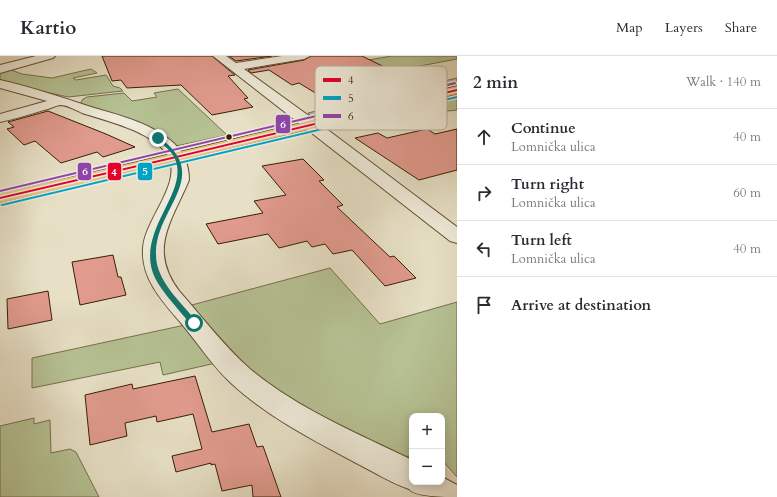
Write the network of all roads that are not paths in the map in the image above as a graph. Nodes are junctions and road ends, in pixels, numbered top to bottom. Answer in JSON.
{"nodes":[{"id":1,"x":49,"y":56,"type":"edge"},
{"id":2,"x":219,"y":56,"type":"edge"},
{"id":3,"x":304,"y":56,"type":"edge"},
{"id":4,"x":234,"y":67,"type":"junction"},
{"id":5,"x":0,"y":69,"type":"edge"},
{"id":6,"x":0,"y":84,"type":"edge"},
{"id":7,"x":457,"y":90,"type":"edge"},
{"id":8,"x":447,"y":92,"type":"edge"},
{"id":9,"x":61,"y":101,"type":"junction"},
{"id":10,"x":0,"y":118,"type":"edge"},
{"id":11,"x":315,"y":123,"type":"edge"},
{"id":12,"x":311,"y":124,"type":"junction"},
{"id":13,"x":315,"y":127,"type":"edge"},
{"id":14,"x":319,"y":130,"type":"edge"},
{"id":15,"x":177,"y":158,"type":"junction"},
{"id":16,"x":0,"y":198,"type":"edge"},
{"id":17,"x":457,"y":237,"type":"edge"},
{"id":18,"x":409,"y":474,"type":"edge"},
{"id":19,"x":427,"y":485,"type":"edge"},
{"id":20,"x":447,"y":497,"type":"edge"}],
"edges":[{"from":1,"to":5,"type":"street"},
{"from":2,"to":4,"type":"street"},
{"from":3,"to":4,"type":"street"},
{"from":4,"to":12,"type":"street"},
{"from":6,"to":9,"type":"street"},
{"from":7,"to":8,"type":"main road"},
{"from":9,"to":10,"type":"street"},
{"from":9,"to":15,"type":"street"},
{"from":11,"to":12,"type":"main road"},
{"from":12,"to":13,"type":"street"},
{"from":12,"to":15,"type":"main road"},
{"from":14,"to":17,"type":"street"},
{"from":15,"to":16,"type":"main road"},
{"from":15,"to":18,"type":"street"},
{"from":19,"to":20,"type":"street"}]}
